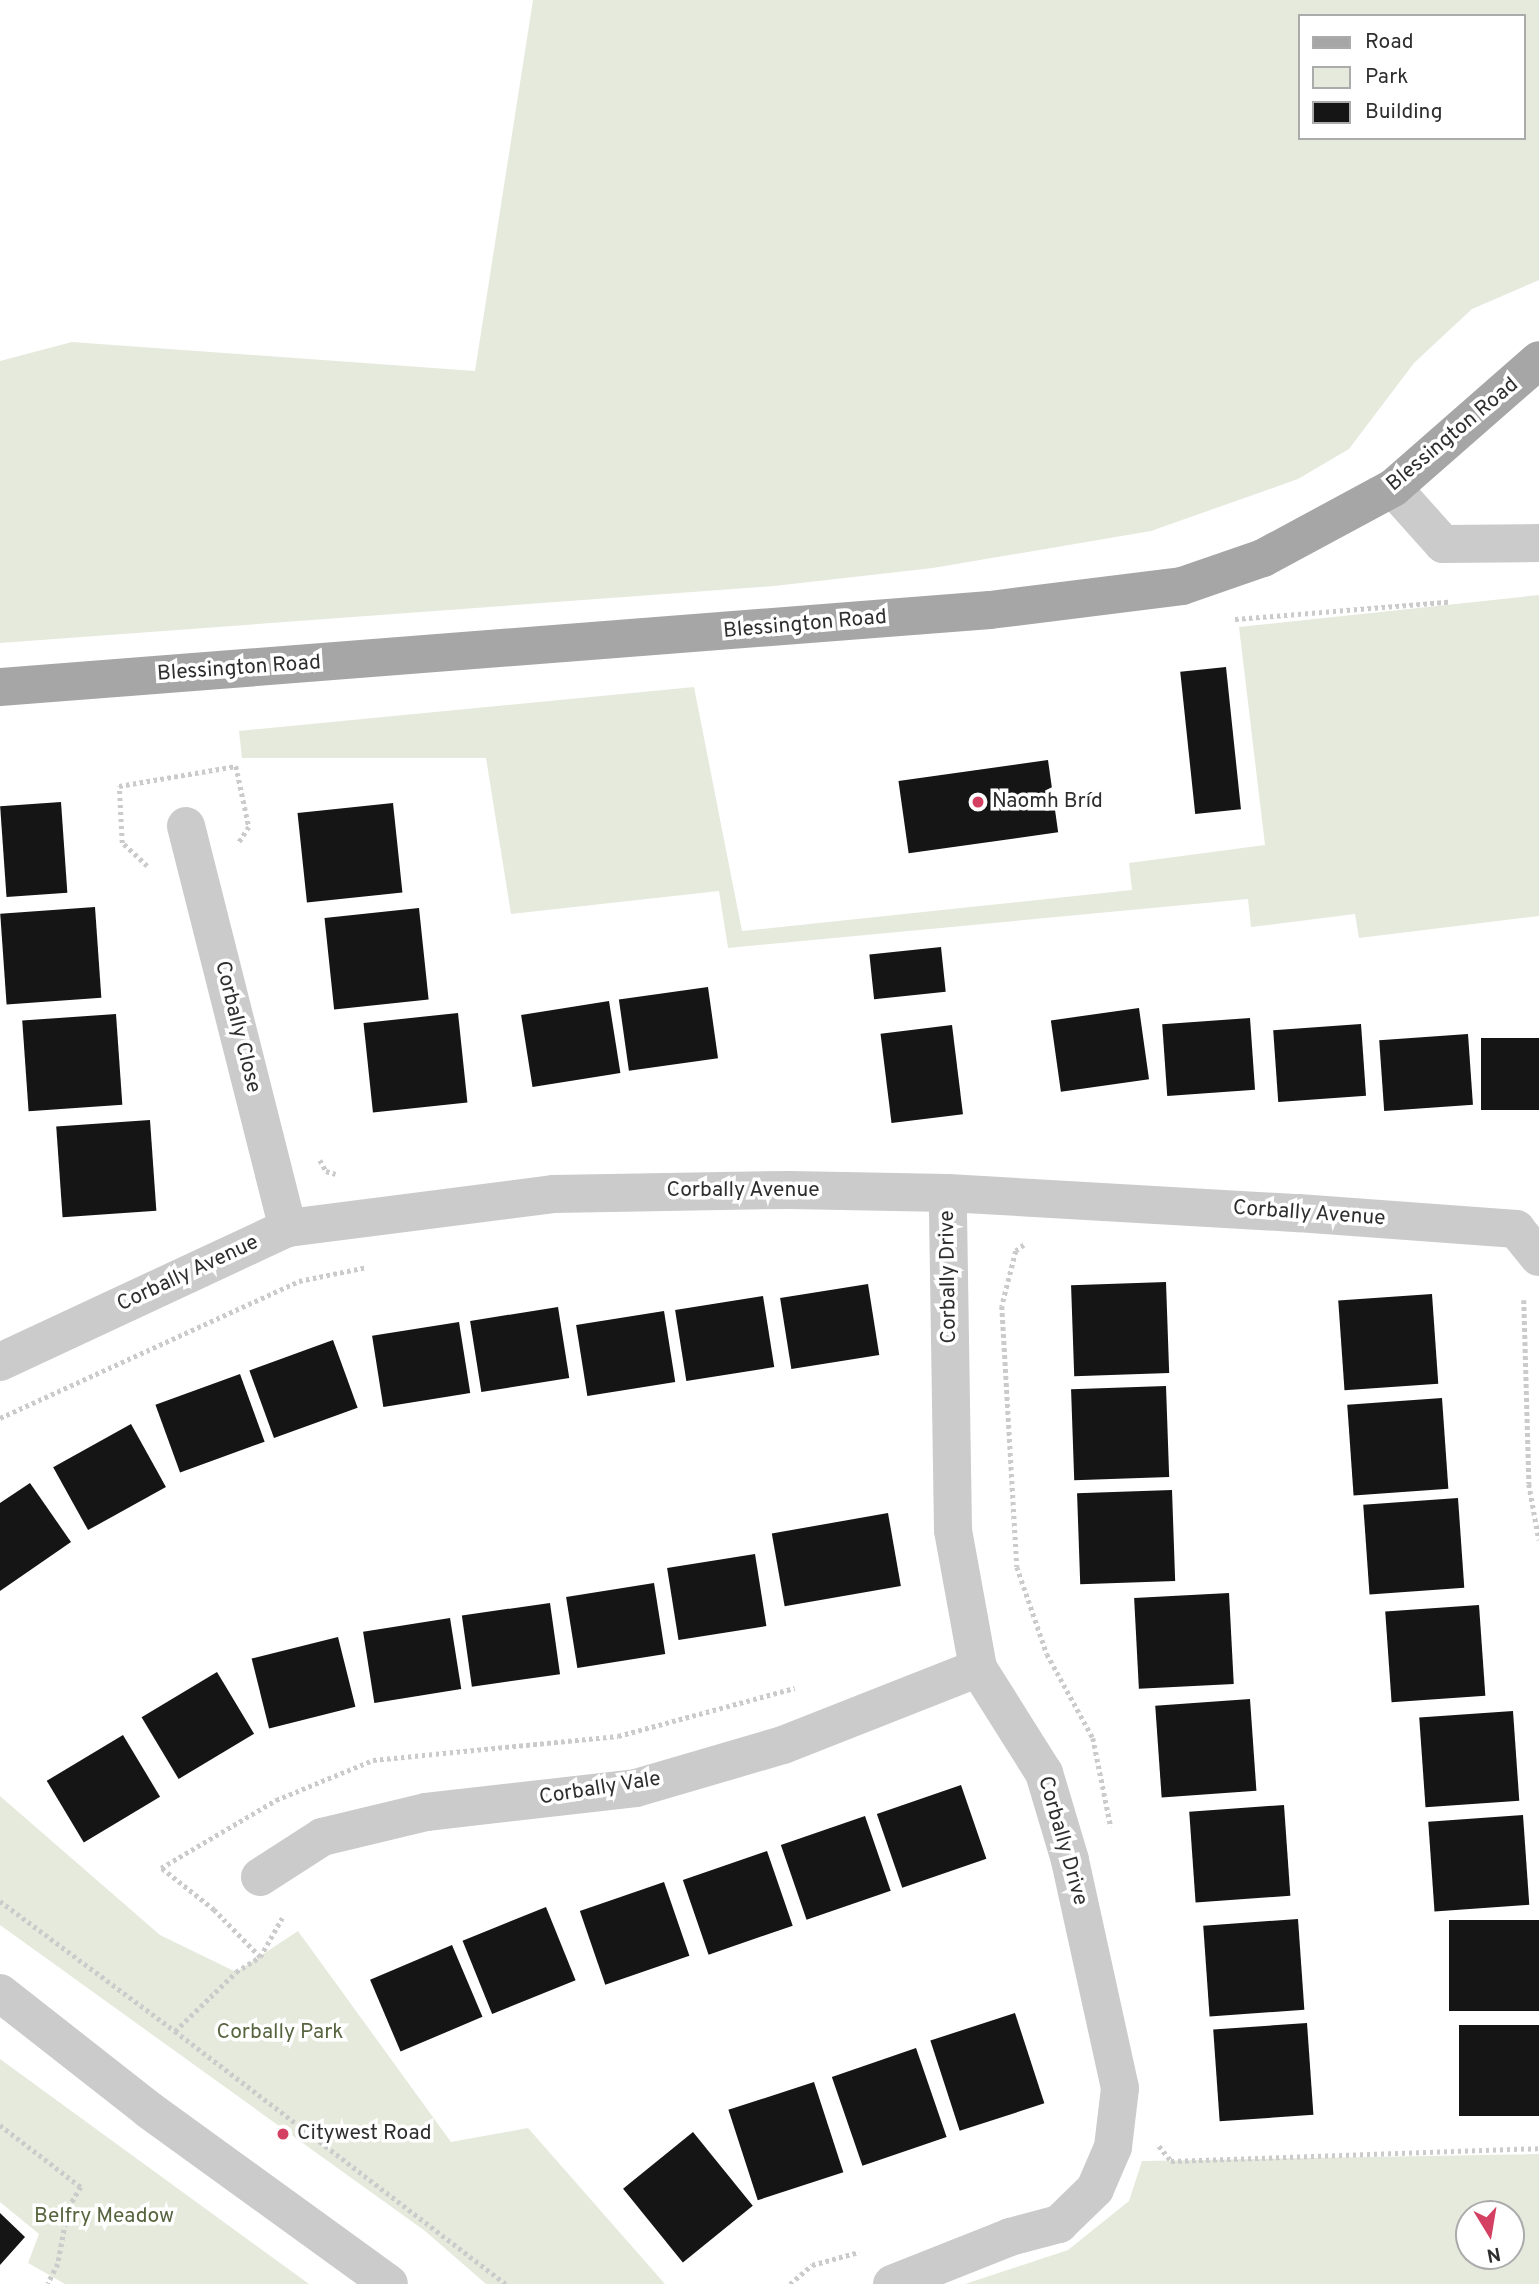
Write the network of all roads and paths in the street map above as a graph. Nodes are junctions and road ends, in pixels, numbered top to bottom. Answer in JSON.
{"nodes":[{"id":1,"x":1539,"y":360,"type":"edge"},
{"id":2,"x":1393,"y":488,"type":"junction"},
{"id":3,"x":1539,"y":543,"type":"edge"},
{"id":4,"x":0,"y":687,"type":"edge"},
{"id":5,"x":186,"y":826,"type":"dead end"},
{"id":6,"x":241,"y":858,"type":"dead end"},
{"id":7,"x":155,"y":873,"type":"dead end"},
{"id":8,"x":315,"y":1150,"type":"dead end"},
{"id":9,"x":338,"y":1175,"type":"dead end"},
{"id":10,"x":948,"y":1193,"type":"junction"},
{"id":11,"x":288,"y":1228,"type":"junction"},
{"id":12,"x":1035,"y":1238,"type":"dead end"},
{"id":13,"x":1527,"y":1243,"type":"edge"},
{"id":14,"x":378,"y":1265,"type":"dead end"},
{"id":15,"x":1524,"y":1296,"type":"dead end"},
{"id":16,"x":0,"y":1362,"type":"edge"},
{"id":17,"x":0,"y":1418,"type":"edge"},
{"id":18,"x":1539,"y":1540,"type":"edge"},
{"id":19,"x":978,"y":1668,"type":"junction"},
{"id":20,"x":802,"y":1686,"type":"dead end"},
{"id":21,"x":1113,"y":1834,"type":"dead end"},
{"id":22,"x":260,"y":1877,"type":"dead end"},
{"id":23,"x":0,"y":1901,"type":"edge"},
{"id":24,"x":285,"y":1914,"type":"dead end"},
{"id":25,"x":260,"y":1957,"type":"junction"},
{"id":26,"x":0,"y":1993,"type":"edge"},
{"id":27,"x":174,"y":2031,"type":"junction"},
{"id":28,"x":0,"y":2125,"type":"edge"},
{"id":29,"x":1158,"y":2133,"type":"dead end"},
{"id":30,"x":1539,"y":2148,"type":"edge"},
{"id":31,"x":864,"y":2250,"type":"dead end"},
{"id":32,"x":48,"y":2284,"type":"edge"},
{"id":33,"x":389,"y":2284,"type":"edge"},
{"id":34,"x":506,"y":2284,"type":"edge"},
{"id":35,"x":790,"y":2284,"type":"edge"},
{"id":36,"x":892,"y":2284,"type":"edge"}],
"edges":[{"from":1,"to":2,"type":"main road","name":"Blessington Road"},
{"from":2,"to":3,"type":"street"},
{"from":2,"to":4,"type":"main road","name":"Blessington Road"},
{"from":5,"to":11,"type":"street","name":"Corbally Close"},
{"from":6,"to":7,"type":"path"},
{"from":8,"to":9,"type":"path"},
{"from":10,"to":11,"type":"street","name":"Corbally Avenue"},
{"from":10,"to":13,"type":"street","name":"Corbally Avenue"},
{"from":10,"to":19,"type":"street","name":"Corbally Drive"},
{"from":11,"to":16,"type":"street","name":"Corbally Avenue"},
{"from":12,"to":21,"type":"path"},
{"from":14,"to":17,"type":"path"},
{"from":15,"to":18,"type":"path"},
{"from":19,"to":22,"type":"street","name":"Corbally Vale"},
{"from":19,"to":36,"type":"street","name":"Corbally Drive"},
{"from":20,"to":25,"type":"path"},
{"from":23,"to":27,"type":"path"},
{"from":24,"to":25,"type":"path"},
{"from":25,"to":27,"type":"path"},
{"from":26,"to":33,"type":"street"},
{"from":27,"to":34,"type":"path"},
{"from":28,"to":32,"type":"path"},
{"from":29,"to":30,"type":"path"},
{"from":31,"to":35,"type":"path"}]}
